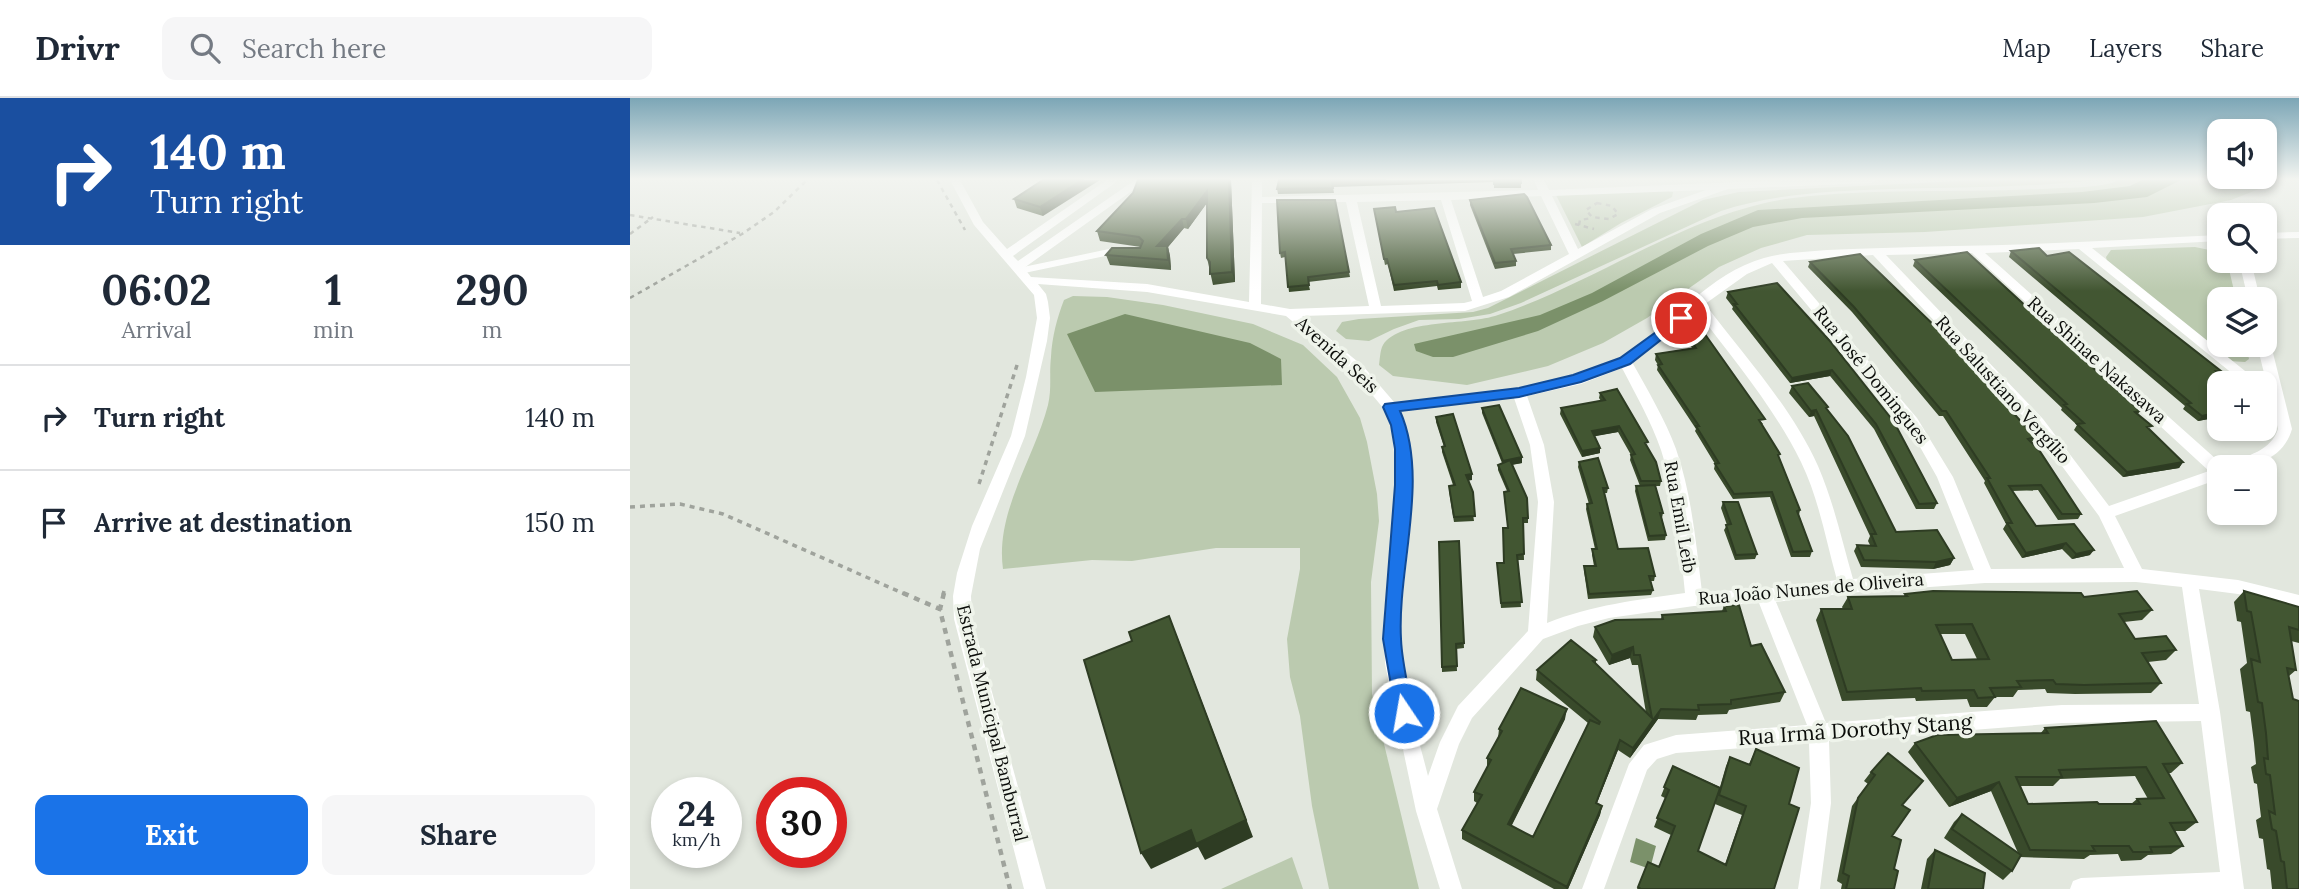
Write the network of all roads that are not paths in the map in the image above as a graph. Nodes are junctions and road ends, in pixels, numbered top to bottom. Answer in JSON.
{"nodes":[{"id":1,"x":975,"y":217,"type":"edge"},
{"id":2,"x":1073,"y":217,"type":"edge"},
{"id":3,"x":1090,"y":217,"type":"edge"},
{"id":4,"x":1258,"y":217,"type":"edge"},
{"id":5,"x":1355,"y":217,"type":"edge"},
{"id":6,"x":1451,"y":217,"type":"edge"},
{"id":7,"x":1556,"y":217,"type":"edge"},
{"id":8,"x":1646,"y":217,"type":"edge"},
{"id":9,"x":2299,"y":235,"type":"edge"},
{"id":10,"x":2277,"y":236,"type":"edge"},
{"id":11,"x":2207,"y":239,"type":"edge"},
{"id":12,"x":2082,"y":246,"type":"junction"},
{"id":13,"x":1974,"y":249,"type":"junction"},
{"id":14,"x":1128,"y":251,"type":"edge"},
{"id":15,"x":1876,"y":251,"type":"junction"},
{"id":16,"x":1575,"y":256,"type":"junction"},
{"id":17,"x":1776,"y":260,"type":"junction"},
{"id":18,"x":1017,"y":268,"type":"junction"},
{"id":19,"x":1479,"y":304,"type":"junction"},
{"id":20,"x":1699,"y":304,"type":"junction"},
{"id":21,"x":1255,"y":306,"type":"junction"},
{"id":22,"x":1376,"y":310,"type":"junction"},
{"id":23,"x":1290,"y":313,"type":"junction"},
{"id":24,"x":2267,"y":357,"type":"edge"},
{"id":25,"x":1625,"y":361,"type":"junction"},
{"id":26,"x":2238,"y":371,"type":"edge"},
{"id":27,"x":1519,"y":393,"type":"junction"},
{"id":28,"x":2278,"y":404,"type":"joint"},
{"id":29,"x":1391,"y":407,"type":"junction"},
{"id":30,"x":2261,"y":455,"type":"edge"},
{"id":31,"x":2207,"y":461,"type":"edge"},
{"id":32,"x":2207,"y":476,"type":"edge"},
{"id":33,"x":2106,"y":513,"type":"junction"},
{"id":34,"x":2136,"y":575,"type":"junction"},
{"id":35,"x":1985,"y":576,"type":"junction"},
{"id":36,"x":2189,"y":580,"type":"junction"},
{"id":37,"x":1847,"y":586,"type":"junction"},
{"id":38,"x":1765,"y":596,"type":"junction"},
{"id":39,"x":1694,"y":599,"type":"junction"},
{"id":40,"x":2299,"y":602,"type":"edge"},
{"id":41,"x":1537,"y":634,"type":"junction"},
{"id":42,"x":2210,"y":712,"type":"junction"},
{"id":43,"x":1819,"y":731,"type":"junction"},
{"id":44,"x":1426,"y":811,"type":"junction"},
{"id":45,"x":2232,"y":885,"type":"edge"},
{"id":46,"x":1035,"y":889,"type":"edge"},
{"id":47,"x":1451,"y":889,"type":"edge"},
{"id":48,"x":1593,"y":889,"type":"edge"},
{"id":49,"x":1809,"y":889,"type":"edge"},
{"id":50,"x":2081,"y":889,"type":"edge"}],
"edges":[{"from":1,"to":18,"type":"street","name":"Estrada Municipal Bamburral"},
{"from":2,"to":18,"type":"street"},
{"from":3,"to":18,"type":"street"},
{"from":4,"to":21,"type":"street"},
{"from":5,"to":22,"type":"street"},
{"from":6,"to":19,"type":"street"},
{"from":7,"to":16,"type":"street"},
{"from":8,"to":16,"type":"street"},
{"from":9,"to":10,"type":"street"},
{"from":11,"to":12,"type":"street"},
{"from":12,"to":13,"type":"street"},
{"from":12,"to":26,"type":"street"},
{"from":13,"to":15,"type":"street"},
{"from":13,"to":31,"type":"street","name":"Rua Shinae Nakasawa"},
{"from":14,"to":18,"type":"lane"},
{"from":15,"to":17,"type":"street"},
{"from":15,"to":33,"type":"street","name":"Rua Salustiano Vergílio"},
{"from":16,"to":19,"type":"street"},
{"from":17,"to":20,"type":"street"},
{"from":17,"to":35,"type":"street","name":"Rua José Domingues"},
{"from":18,"to":21,"type":"street"},
{"from":18,"to":46,"type":"street","name":"Estrada Municipal Bamburral"},
{"from":19,"to":22,"type":"street"},
{"from":20,"to":25,"type":"street"},
{"from":20,"to":37,"type":"street"},
{"from":21,"to":23,"type":"street"},
{"from":22,"to":23,"type":"street"},
{"from":23,"to":29,"type":"street","name":"Avenida Seis"},
{"from":24,"to":28,"type":"street"},
{"from":25,"to":27,"type":"street"},
{"from":25,"to":39,"type":"street","name":"Rua Emil Leib"},
{"from":27,"to":29,"type":"street"},
{"from":27,"to":41,"type":"street"},
{"from":28,"to":30,"type":"street"},
{"from":29,"to":44,"type":"street","name":"Avenida Seis"},
{"from":32,"to":33,"type":"street"},
{"from":33,"to":34,"type":"street","name":"Rua Salustiano Vergílio"},
{"from":34,"to":35,"type":"street","name":"Rua João Nunes de Oliveira"},
{"from":34,"to":36,"type":"street","name":"Rua João Nunes de Oliveira"},
{"from":35,"to":37,"type":"street","name":"Rua João Nunes de Oliveira"},
{"from":36,"to":40,"type":"street","name":"Rua João Nunes de Oliveira"},
{"from":36,"to":42,"type":"street"},
{"from":37,"to":38,"type":"street","name":"Rua João Nunes de Oliveira"},
{"from":38,"to":39,"type":"street","name":"Rua João Nunes de Oliveira"},
{"from":38,"to":43,"type":"street"},
{"from":39,"to":41,"type":"street","name":"Rua João Nunes de Oliveira"},
{"from":41,"to":44,"type":"street","name":"Rua João Nunes de Oliveira"},
{"from":42,"to":43,"type":"street","name":"Rua Irmã Dorothy Stang"},
{"from":42,"to":45,"type":"street"},
{"from":43,"to":48,"type":"street","name":"Rua Irmã Dorothy Stang"},
{"from":43,"to":49,"type":"street"},
{"from":44,"to":47,"type":"street","name":"Avenida Seis"},
{"from":45,"to":50,"type":"street"}]}
